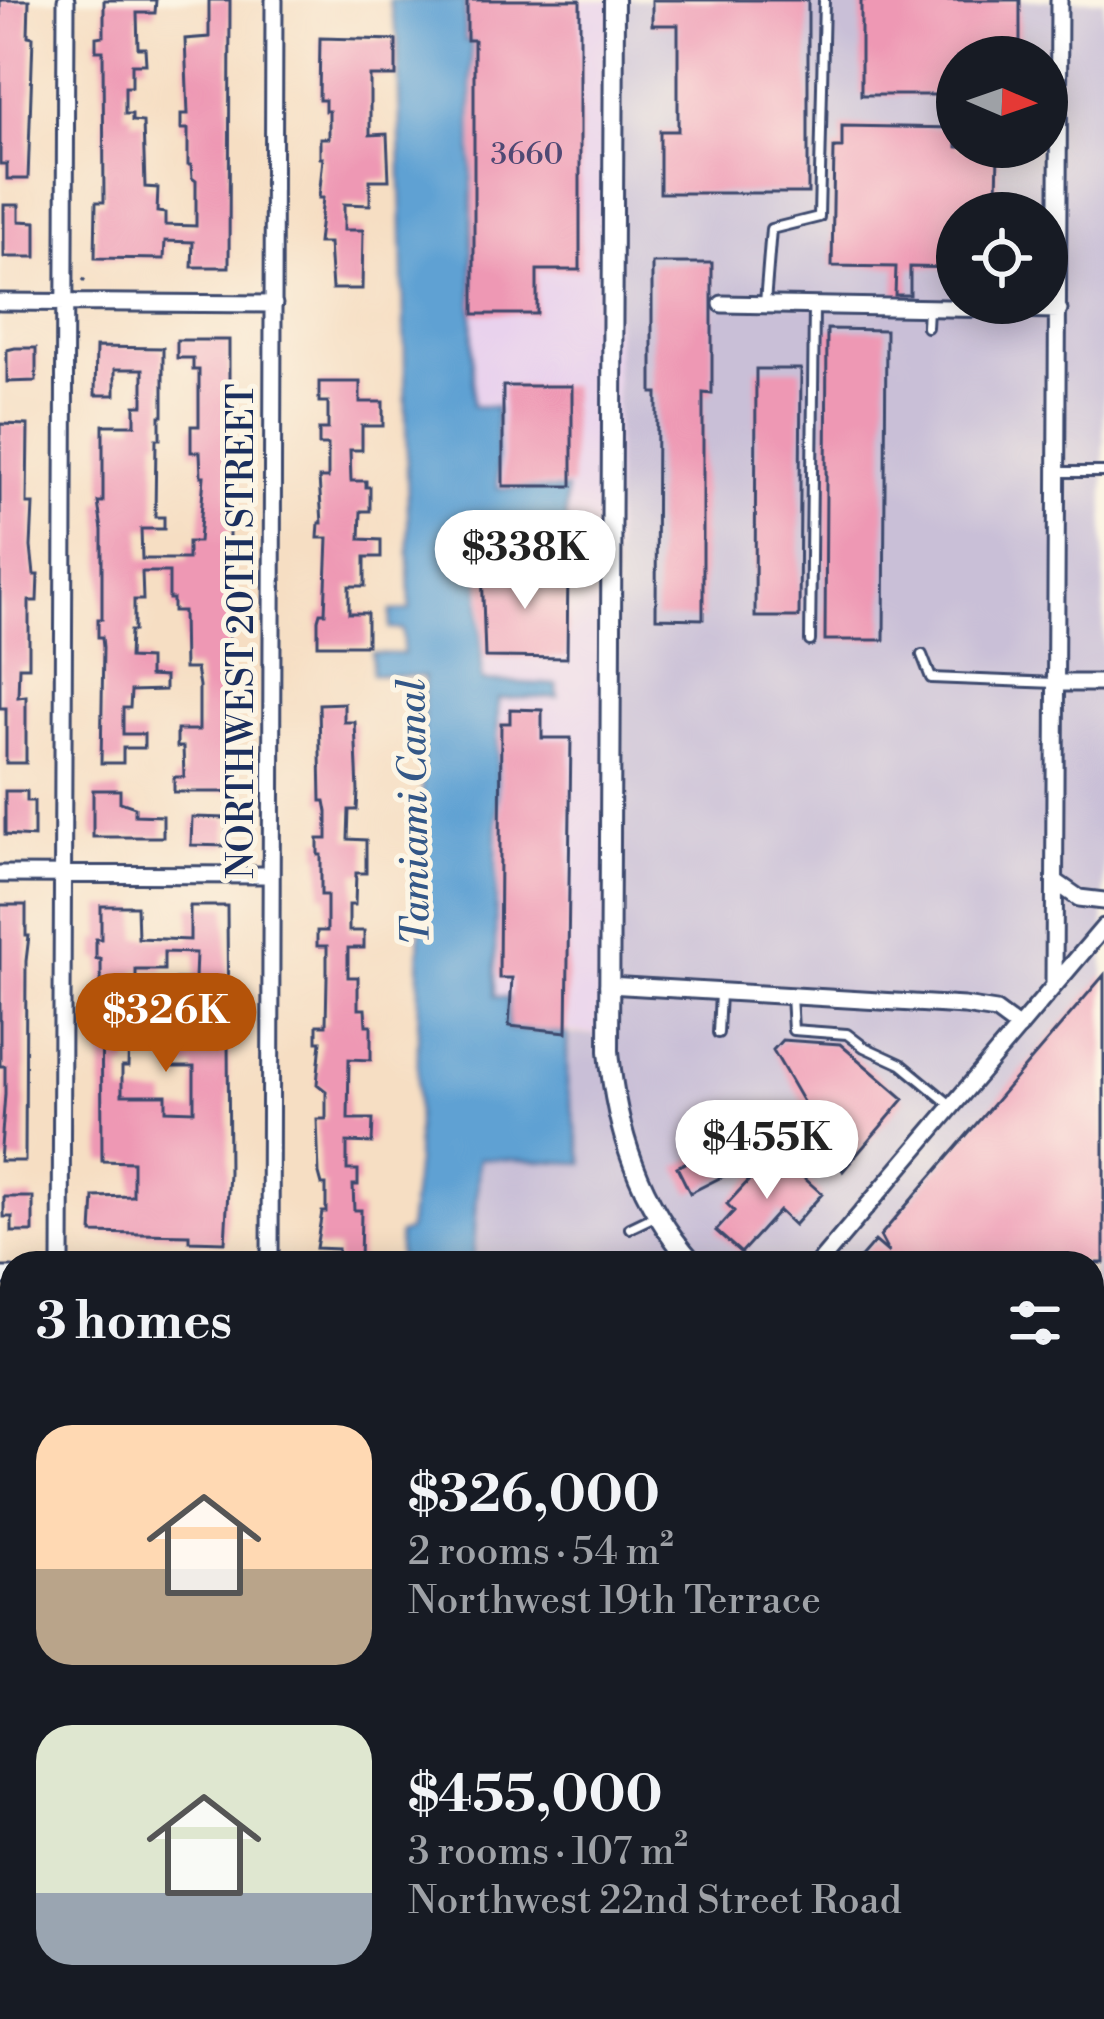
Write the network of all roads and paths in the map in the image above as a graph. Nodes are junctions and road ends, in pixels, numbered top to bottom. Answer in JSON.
{"nodes":[{"id":1,"x":66,"y":0,"type":"edge"},
{"id":2,"x":274,"y":0,"type":"edge"},
{"id":3,"x":614,"y":0,"type":"edge"},
{"id":4,"x":824,"y":0,"type":"edge"},
{"id":5,"x":1059,"y":0,"type":"edge"},
{"id":6,"x":1060,"y":192,"type":"edge"},
{"id":7,"x":90,"y":272,"type":"dead end"},
{"id":8,"x":82,"y":282,"type":"dead end"},
{"id":9,"x":0,"y":302,"type":"edge"},
{"id":10,"x":65,"y":302,"type":"junction"},
{"id":11,"x":274,"y":304,"type":"junction"},
{"id":12,"x":722,"y":304,"type":"dead end"},
{"id":13,"x":764,"y":304,"type":"junction"},
{"id":14,"x":814,"y":306,"type":"junction"},
{"id":15,"x":928,"y":307,"type":"junction"},
{"id":16,"x":936,"y":307,"type":"edge"},
{"id":17,"x":1060,"y":324,"type":"edge"},
{"id":18,"x":927,"y":327,"type":"dead end"},
{"id":19,"x":1059,"y":472,"type":"junction"},
{"id":20,"x":1104,"y":472,"type":"edge"},
{"id":21,"x":810,"y":641,"type":"dead end"},
{"id":22,"x":922,"y":655,"type":"dead end"},
{"id":23,"x":1058,"y":683,"type":"junction"},
{"id":24,"x":1104,"y":683,"type":"edge"},
{"id":25,"x":0,"y":874,"type":"edge"},
{"id":26,"x":63,"y":874,"type":"junction"},
{"id":27,"x":272,"y":875,"type":"junction"},
{"id":28,"x":1055,"y":882,"type":"junction"},
{"id":29,"x":1104,"y":902,"type":"edge"},
{"id":30,"x":1104,"y":927,"type":"edge"},
{"id":31,"x":608,"y":986,"type":"junction"},
{"id":32,"x":1054,"y":986,"type":"junction"},
{"id":33,"x":720,"y":992,"type":"junction"},
{"id":34,"x":791,"y":996,"type":"junction"},
{"id":35,"x":1019,"y":1028,"type":"junction"},
{"id":36,"x":718,"y":1034,"type":"dead end"},
{"id":37,"x":953,"y":1107,"type":"junction"},
{"id":38,"x":656,"y":1216,"type":"junction"},
{"id":39,"x":630,"y":1228,"type":"dead end"},
{"id":40,"x":61,"y":1251,"type":"edge"},
{"id":41,"x":270,"y":1251,"type":"edge"},
{"id":42,"x":684,"y":1251,"type":"edge"},
{"id":43,"x":829,"y":1251,"type":"edge"}],
"edges":[{"from":1,"to":10,"type":"street"},
{"from":2,"to":11,"type":"street","name":"NORTHWEST 20TH STREET"},
{"from":3,"to":31,"type":"street"},
{"from":4,"to":13,"type":"lane"},
{"from":5,"to":6,"type":"street"},
{"from":7,"to":8,"type":"path"},
{"from":9,"to":10,"type":"street"},
{"from":10,"to":11,"type":"street"},
{"from":10,"to":26,"type":"street"},
{"from":11,"to":27,"type":"street","name":"NORTHWEST 20TH STREET"},
{"from":12,"to":13,"type":"street"},
{"from":13,"to":14,"type":"street"},
{"from":14,"to":15,"type":"street"},
{"from":14,"to":21,"type":"lane"},
{"from":15,"to":16,"type":"street"},
{"from":15,"to":18,"type":"lane"},
{"from":17,"to":19,"type":"street"},
{"from":19,"to":20,"type":"lane"},
{"from":19,"to":23,"type":"street"},
{"from":22,"to":23,"type":"lane"},
{"from":23,"to":24,"type":"street"},
{"from":23,"to":28,"type":"street"},
{"from":25,"to":26,"type":"street"},
{"from":26,"to":27,"type":"street"},
{"from":26,"to":40,"type":"street"},
{"from":27,"to":41,"type":"street","name":"NORTHWEST 20TH STREET"},
{"from":28,"to":29,"type":"street"},
{"from":28,"to":32,"type":"street"},
{"from":30,"to":32,"type":"street"},
{"from":31,"to":33,"type":"street"},
{"from":31,"to":38,"type":"street"},
{"from":32,"to":35,"type":"street"},
{"from":33,"to":34,"type":"street"},
{"from":33,"to":36,"type":"lane"},
{"from":34,"to":35,"type":"street"},
{"from":34,"to":37,"type":"lane"},
{"from":35,"to":37,"type":"street"},
{"from":37,"to":43,"type":"street"},
{"from":38,"to":39,"type":"lane"},
{"from":38,"to":42,"type":"street"}]}
